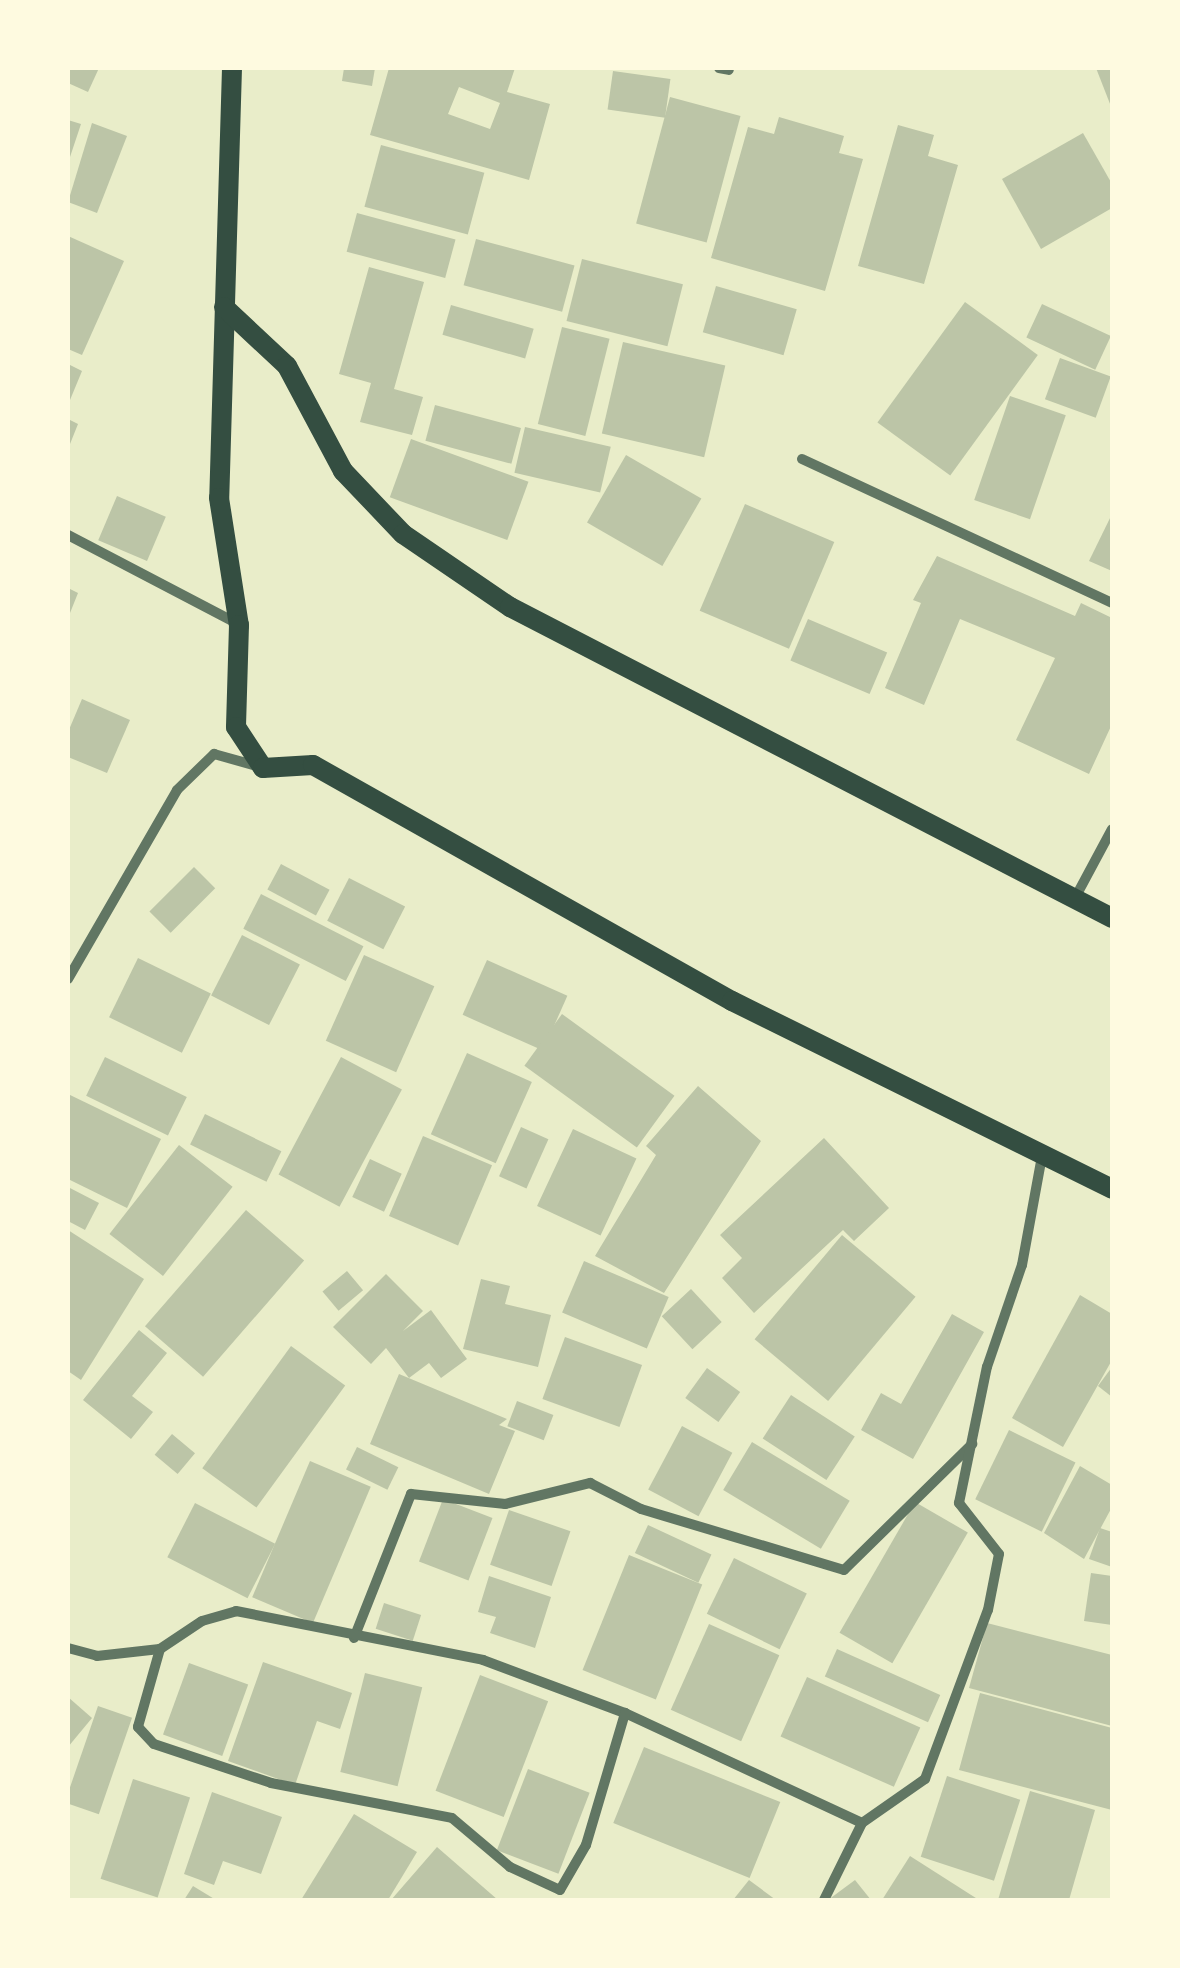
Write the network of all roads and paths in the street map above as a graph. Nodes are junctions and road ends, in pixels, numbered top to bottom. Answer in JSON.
{"nodes":[{"id":1,"x":232,"y":68,"type":"edge"},
{"id":2,"x":224,"y":307,"type":"junction"},
{"id":3,"x":802,"y":459,"type":"dead end"},
{"id":4,"x":68,"y":535,"type":"edge"},
{"id":5,"x":1112,"y":603,"type":"edge"},
{"id":6,"x":239,"y":625,"type":"junction"},
{"id":7,"x":263,"y":768,"type":"junction"},
{"id":8,"x":1112,"y":828,"type":"edge"},
{"id":9,"x":1074,"y":901,"type":"junction"},
{"id":10,"x":1112,"y":918,"type":"edge"},
{"id":11,"x":68,"y":979,"type":"edge"},
{"id":12,"x":1042,"y":1156,"type":"junction"},
{"id":13,"x":1112,"y":1190,"type":"edge"},
{"id":14,"x":973,"y":1444,"type":"junction"},
{"id":15,"x":354,"y":1638,"type":"junction"},
{"id":16,"x":68,"y":1648,"type":"edge"},
{"id":17,"x":160,"y":1649,"type":"junction"},
{"id":18,"x":625,"y":1712,"type":"junction"},
{"id":19,"x":862,"y":1823,"type":"junction"},
{"id":20,"x":824,"y":1900,"type":"edge"}],
"edges":[{"from":1,"to":2,"type":"main road"},
{"from":2,"to":6,"type":"main road"},
{"from":2,"to":9,"type":"main road"},
{"from":3,"to":5,"type":"street"},
{"from":4,"to":6,"type":"street"},
{"from":6,"to":7,"type":"main road"},
{"from":7,"to":11,"type":"street"},
{"from":7,"to":12,"type":"main road"},
{"from":8,"to":9,"type":"street"},
{"from":9,"to":10,"type":"main road"},
{"from":12,"to":13,"type":"main road"},
{"from":12,"to":14,"type":"street"},
{"from":14,"to":15,"type":"street"},
{"from":14,"to":19,"type":"street"},
{"from":15,"to":17,"type":"street"},
{"from":15,"to":18,"type":"street"},
{"from":16,"to":17,"type":"street"},
{"from":17,"to":18,"type":"street"},
{"from":18,"to":19,"type":"street"},
{"from":19,"to":20,"type":"street"}]}
